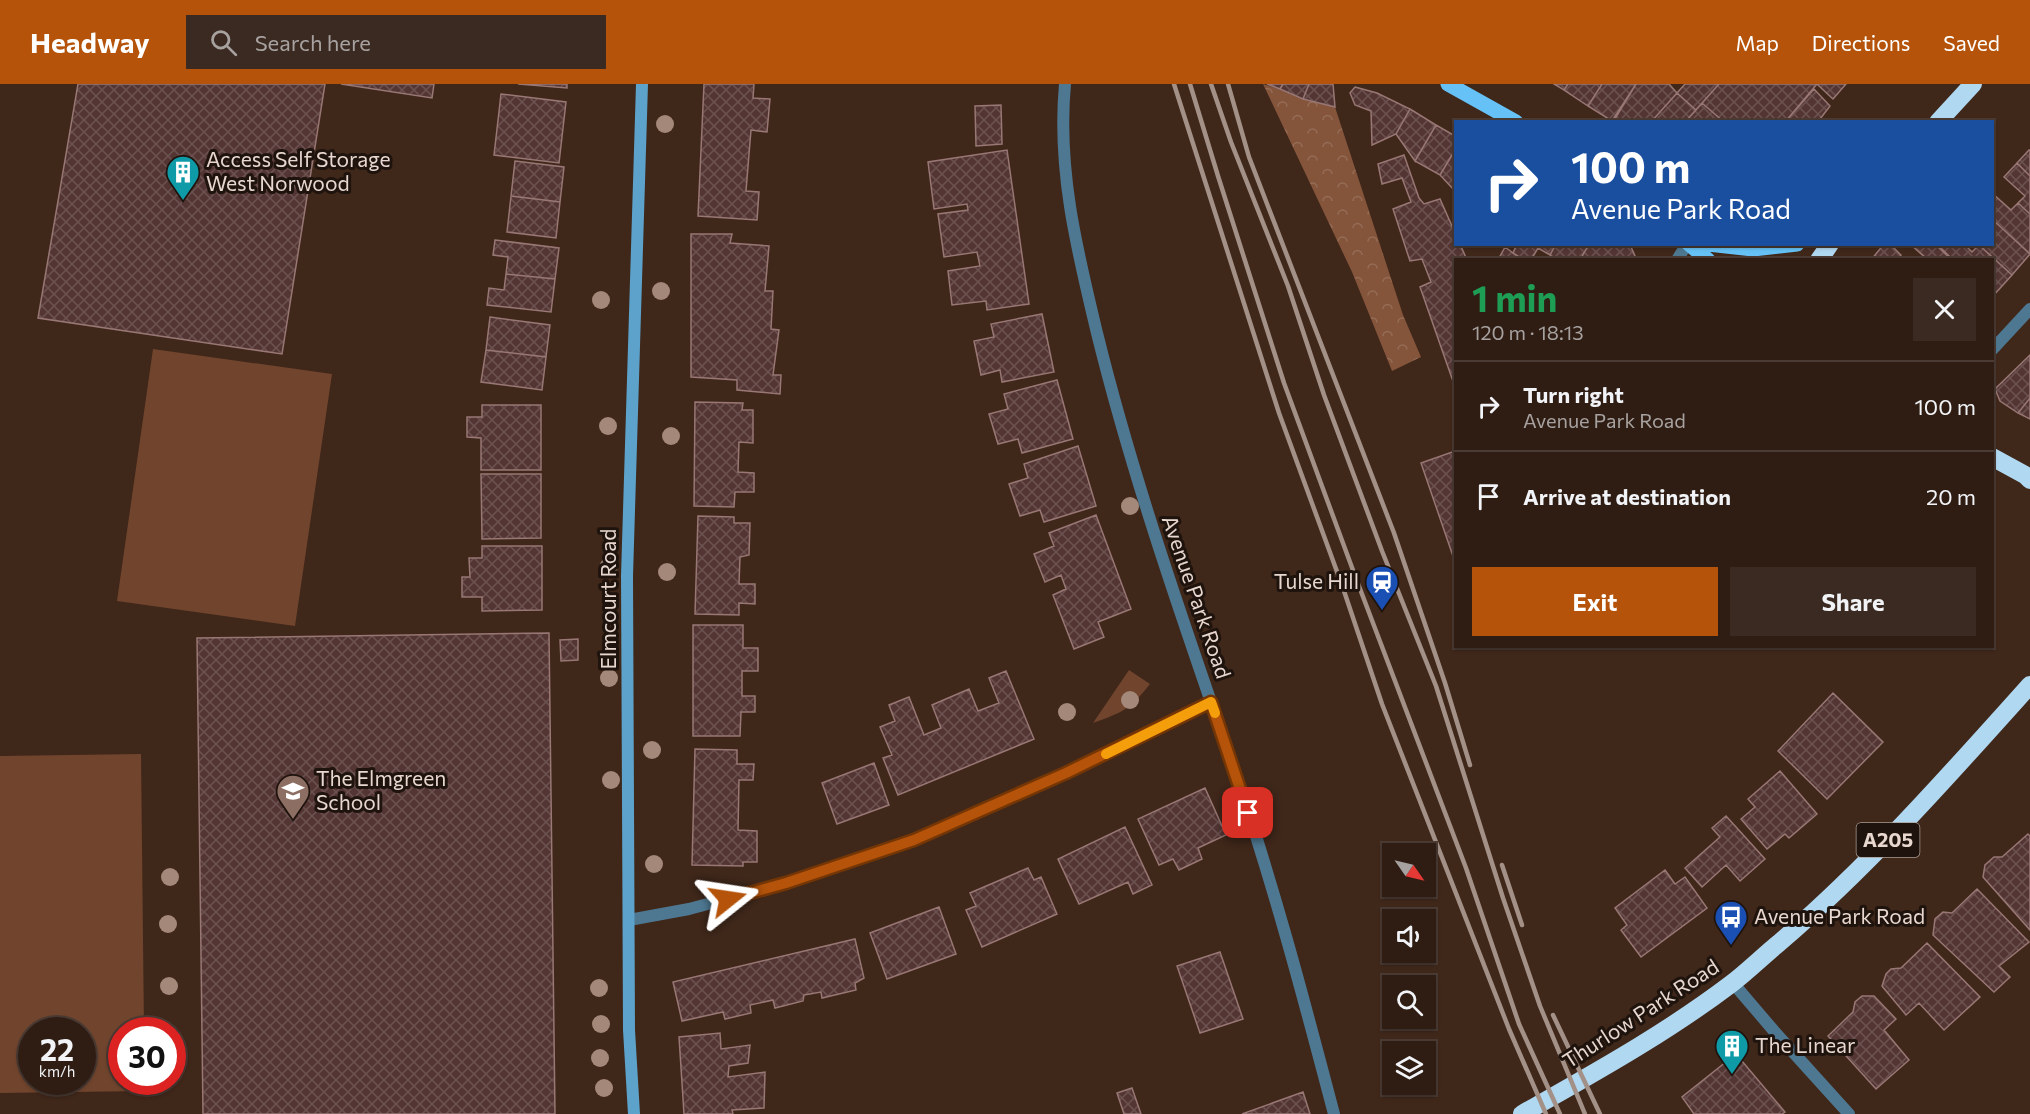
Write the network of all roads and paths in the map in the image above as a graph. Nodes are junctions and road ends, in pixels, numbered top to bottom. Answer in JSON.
{"nodes":[{"id":1,"x":642,"y":84,"type":"edge"},
{"id":2,"x":1065,"y":84,"type":"edge"},
{"id":3,"x":1448,"y":84,"type":"edge"},
{"id":4,"x":1972,"y":84,"type":"edge"},
{"id":5,"x":1512,"y":120,"type":"edge"},
{"id":6,"x":1940,"y":120,"type":"edge"},
{"id":7,"x":1690,"y":246,"type":"edge"},
{"id":8,"x":1726,"y":246,"type":"edge"},
{"id":9,"x":1779,"y":246,"type":"edge"},
{"id":10,"x":1706,"y":258,"type":"edge"},
{"id":11,"x":2030,"y":309,"type":"edge"},
{"id":12,"x":1994,"y":348,"type":"edge"},
{"id":13,"x":1994,"y":458,"type":"edge"},
{"id":14,"x":2028,"y":477,"type":"edge"},
{"id":15,"x":2030,"y":685,"type":"edge"},
{"id":16,"x":1211,"y":702,"type":"junction"},
{"id":17,"x":629,"y":920,"type":"junction"},
{"id":18,"x":1732,"y":983,"type":"junction"},
{"id":19,"x":633,"y":1114,"type":"edge"},
{"id":20,"x":1334,"y":1114,"type":"edge"},
{"id":21,"x":1522,"y":1114,"type":"edge"},
{"id":22,"x":1849,"y":1114,"type":"edge"}],
"edges":[{"from":1,"to":17,"type":"street","name":"Elmcourt Road"},
{"from":2,"to":16,"type":"street","name":"Avenue Park Road"},
{"from":3,"to":5,"type":"main road"},
{"from":4,"to":6,"type":"highway"},
{"from":7,"to":10,"type":"main road"},
{"from":8,"to":9,"type":"main road"},
{"from":11,"to":12,"type":"street"},
{"from":13,"to":14,"type":"highway"},
{"from":15,"to":18,"type":"highway","name":"Thurlow Park Road","number":"A205"},
{"from":16,"to":17,"type":"street"},
{"from":16,"to":20,"type":"street","name":"Avenue Park Road"},
{"from":17,"to":19,"type":"street","name":"Elmcourt Road"},
{"from":18,"to":21,"type":"highway","name":"Thurlow Park Road","number":"A205"},
{"from":18,"to":22,"type":"street"}]}
